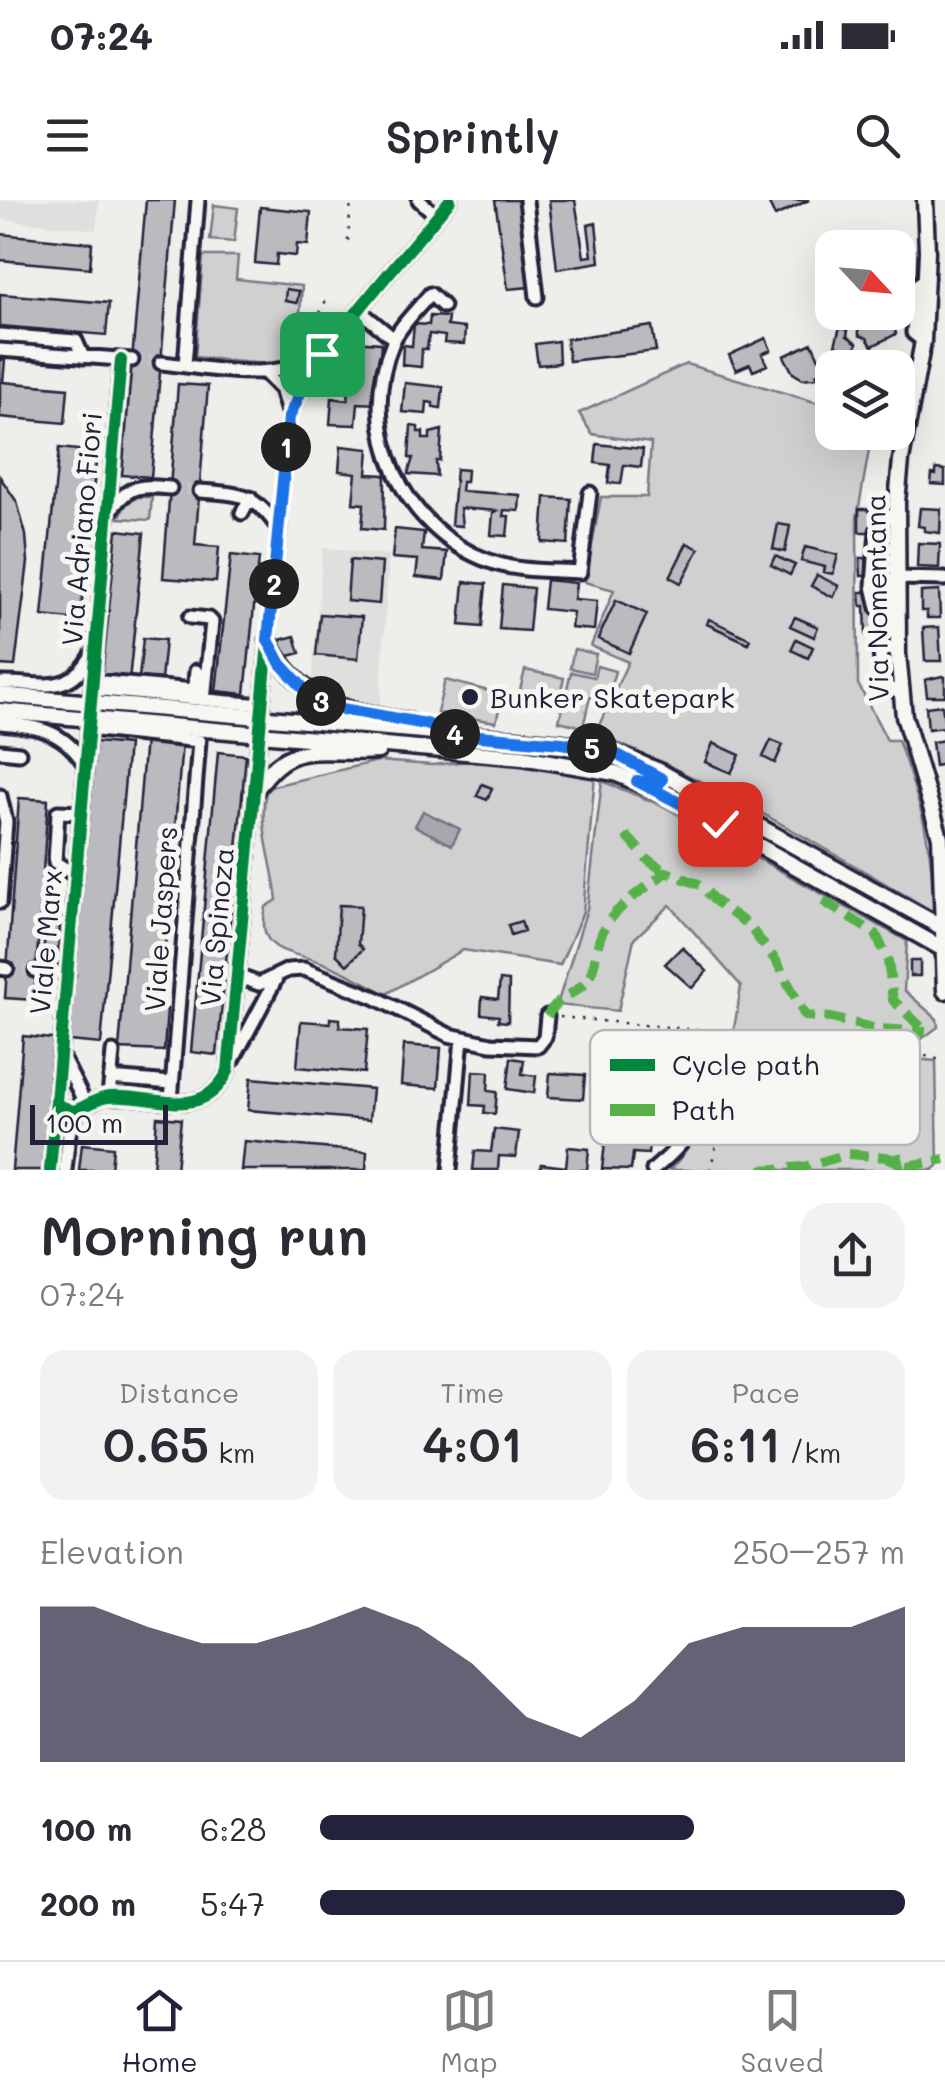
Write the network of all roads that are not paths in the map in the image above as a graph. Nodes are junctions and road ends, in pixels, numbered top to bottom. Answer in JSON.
{"nodes":[{"id":1,"x":198,"y":200,"type":"edge"},
{"id":2,"x":419,"y":200,"type":"edge"},
{"id":3,"x":450,"y":200,"type":"edge"},
{"id":4,"x":526,"y":200,"type":"edge"},
{"id":5,"x":925,"y":200,"type":"edge"},
{"id":6,"x":438,"y":216,"type":"junction"},
{"id":7,"x":537,"y":297,"type":"dead end"},
{"id":8,"x":443,"y":306,"type":"dead end"},
{"id":9,"x":360,"y":311,"type":"junction"},
{"id":10,"x":0,"y":335,"type":"edge"},
{"id":11,"x":394,"y":339,"type":"junction"},
{"id":12,"x":336,"y":341,"type":"junction"},
{"id":13,"x":0,"y":350,"type":"edge"},
{"id":14,"x":83,"y":357,"type":"junction"},
{"id":15,"x":161,"y":363,"type":"tunnel mouth"},
{"id":16,"x":185,"y":365,"type":"junction"},
{"id":17,"x":265,"y":372,"type":"junction"},
{"id":18,"x":289,"y":417,"type":"junction"},
{"id":19,"x":170,"y":488,"type":"tunnel mouth"},
{"id":20,"x":200,"y":491,"type":"tunnel mouth"},
{"id":21,"x":590,"y":493,"type":"dead end"},
{"id":22,"x":250,"y":498,"type":"junction"},
{"id":23,"x":897,"y":512,"type":"junction"},
{"id":24,"x":242,"y":513,"type":"dead end"},
{"id":25,"x":106,"y":516,"type":"junction"},
{"id":26,"x":280,"y":528,"type":"junction"},
{"id":27,"x":896,"y":578,"type":"junction"},
{"id":28,"x":945,"y":579,"type":"edge"},
{"id":29,"x":190,"y":617,"type":"dead end"},
{"id":30,"x":897,"y":625,"type":"junction"},
{"id":31,"x":268,"y":640,"type":"junction"},
{"id":32,"x":95,"y":649,"type":"junction"},
{"id":33,"x":196,"y":672,"type":"dead end"},
{"id":34,"x":0,"y":682,"type":"edge"},
{"id":35,"x":92,"y":691,"type":"junction"},
{"id":36,"x":0,"y":695,"type":"edge"},
{"id":37,"x":197,"y":696,"type":"junction"},
{"id":38,"x":0,"y":711,"type":"edge"},
{"id":39,"x":260,"y":718,"type":"junction"},
{"id":40,"x":0,"y":723,"type":"edge"},
{"id":41,"x":89,"y":724,"type":"junction"},
{"id":42,"x":456,"y":734,"type":"junction"},
{"id":43,"x":414,"y":748,"type":"junction"},
{"id":44,"x":0,"y":751,"type":"edge"},
{"id":45,"x":19,"y":753,"type":"dead end"},
{"id":46,"x":616,"y":754,"type":"junction"},
{"id":47,"x":85,"y":766,"type":"junction"},
{"id":48,"x":637,"y":781,"type":"junction"},
{"id":49,"x":694,"y":790,"type":"junction"},
{"id":50,"x":0,"y":796,"type":"edge"},
{"id":51,"x":253,"y":796,"type":"junction"},
{"id":52,"x":673,"y":798,"type":"junction"},
{"id":53,"x":940,"y":812,"type":"edge"},
{"id":54,"x":81,"y":813,"type":"junction"},
{"id":55,"x":76,"y":876,"type":"junction"},
{"id":56,"x":0,"y":902,"type":"edge"},
{"id":57,"x":945,"y":928,"type":"edge"},
{"id":58,"x":945,"y":950,"type":"edge"},
{"id":59,"x":36,"y":972,"type":"tunnel mouth"},
{"id":60,"x":68,"y":974,"type":"junction"},
{"id":61,"x":278,"y":975,"type":"junction"},
{"id":62,"x":237,"y":976,"type":"junction"},
{"id":63,"x":945,"y":992,"type":"edge"},
{"id":64,"x":547,"y":1016,"type":"road end"},
{"id":65,"x":462,"y":1038,"type":"junction"},
{"id":66,"x":113,"y":1052,"type":"dead end"},
{"id":67,"x":61,"y":1056,"type":"junction"},
{"id":68,"x":228,"y":1070,"type":"junction"},
{"id":69,"x":172,"y":1083,"type":"junction"},
{"id":70,"x":110,"y":1089,"type":"junction"},
{"id":71,"x":80,"y":1090,"type":"junction"},
{"id":72,"x":57,"y":1098,"type":"junction"},
{"id":73,"x":171,"y":1101,"type":"junction"},
{"id":74,"x":79,"y":1110,"type":"junction"},
{"id":75,"x":680,"y":1145,"type":"edge"},
{"id":76,"x":50,"y":1170,"type":"edge"},
{"id":77,"x":65,"y":1170,"type":"edge"},
{"id":78,"x":450,"y":1170,"type":"edge"},
{"id":79,"x":653,"y":1170,"type":"edge"}],
"edges":[{"from":1,"to":16,"type":"street"},
{"from":2,"to":6,"type":"street"},
{"from":3,"to":6,"type":"street"},
{"from":4,"to":7,"type":"street"},
{"from":5,"to":23,"type":"main road","name":"Via Nomentana"},
{"from":6,"to":9,"type":"street"},
{"from":8,"to":11,"type":"street"},
{"from":9,"to":11,"type":"street"},
{"from":9,"to":12,"type":"street"},
{"from":10,"to":14,"type":"street"},
{"from":11,"to":21,"type":"street"},
{"from":12,"to":17,"type":"street"},
{"from":12,"to":18,"type":"street"},
{"from":13,"to":14,"type":"street"},
{"from":14,"to":25,"type":"street","name":"Via Adriano Fiori"},
{"from":15,"to":16,"type":"street"},
{"from":16,"to":17,"type":"street"},
{"from":17,"to":18,"type":"street"},
{"from":18,"to":26,"type":"street","name":"Via Spinoza"},
{"from":19,"to":25,"type":"street"},
{"from":20,"to":22,"type":"street"},
{"from":22,"to":24,"type":"street"},
{"from":22,"to":26,"type":"street"},
{"from":23,"to":27,"type":"main road","name":"Via Nomentana"},
{"from":23,"to":30,"type":"street"},
{"from":25,"to":32,"type":"street","name":"Via Adriano Fiori"},
{"from":26,"to":31,"type":"street","name":"Via Spinoza"},
{"from":27,"to":28,"type":"street"},
{"from":27,"to":30,"type":"main road","name":"Via Nomentana"},
{"from":29,"to":37,"type":"street"},
{"from":30,"to":53,"type":"main road","name":"Via Nomentana"},
{"from":31,"to":39,"type":"street","name":"Via Spinoza"},
{"from":31,"to":42,"type":"main road"},
{"from":32,"to":34,"type":"street","name":"Via Adriano Fiori"},
{"from":32,"to":35,"type":"street","name":"Via Adriano Fiori"},
{"from":33,"to":37,"type":"street"},
{"from":35,"to":36,"type":"main road"},
{"from":35,"to":37,"type":"street"},
{"from":35,"to":39,"type":"main road"},
{"from":35,"to":41,"type":"street","name":"Via Adriano Fiori"},
{"from":37,"to":39,"type":"street"},
{"from":38,"to":41,"type":"main road"},
{"from":39,"to":41,"type":"main road"},
{"from":39,"to":42,"type":"main road"},
{"from":39,"to":43,"type":"main road"},
{"from":39,"to":51,"type":"street","name":"Via Spinoza"},
{"from":40,"to":47,"type":"street"},
{"from":41,"to":47,"type":"street","name":"Viale Marx"},
{"from":41,"to":69,"type":"street","name":"Viale Jaspers"},
{"from":42,"to":46,"type":"main road"},
{"from":43,"to":48,"type":"main road"},
{"from":43,"to":51,"type":"main road"},
{"from":44,"to":45,"type":"street"},
{"from":46,"to":48,"type":"street"},
{"from":46,"to":49,"type":"main road"},
{"from":47,"to":54,"type":"street","name":"Viale Marx"},
{"from":48,"to":52,"type":"main road"},
{"from":49,"to":52,"type":"street"},
{"from":49,"to":57,"type":"main road"},
{"from":50,"to":56,"type":"street"},
{"from":51,"to":62,"type":"street","name":"Via Spinoza"},
{"from":52,"to":58,"type":"main road"},
{"from":53,"to":57,"type":"main road","name":"Via Nomentana"},
{"from":54,"to":55,"type":"street","name":"Viale Marx"},
{"from":54,"to":55,"type":"street"},
{"from":55,"to":60,"type":"street","name":"Viale Marx"},
{"from":57,"to":58,"type":"main road","name":"Via Nomentana"},
{"from":58,"to":63,"type":"main road","name":"Via Nomentana"},
{"from":59,"to":60,"type":"street"},
{"from":60,"to":67,"type":"street","name":"Viale Marx"},
{"from":61,"to":62,"type":"street"},
{"from":61,"to":65,"type":"street"},
{"from":61,"to":68,"type":"street"},
{"from":62,"to":68,"type":"street","name":"Via Spinoza"},
{"from":64,"to":65,"type":"street"},
{"from":65,"to":78,"type":"street"},
{"from":66,"to":70,"type":"street"},
{"from":67,"to":71,"type":"street","name":"Viale Marx"},
{"from":67,"to":72,"type":"street","name":"Viale Marx"},
{"from":68,"to":73,"type":"street"},
{"from":69,"to":70,"type":"street"},
{"from":69,"to":73,"type":"street","name":"Viale Jaspers"},
{"from":70,"to":71,"type":"street"},
{"from":70,"to":73,"type":"street"},
{"from":70,"to":74,"type":"street"},
{"from":71,"to":72,"type":"street"},
{"from":71,"to":74,"type":"street"},
{"from":72,"to":74,"type":"street"},
{"from":72,"to":76,"type":"street","name":"Viale Marx"},
{"from":74,"to":77,"type":"street"},
{"from":75,"to":79,"type":"street"}]}
